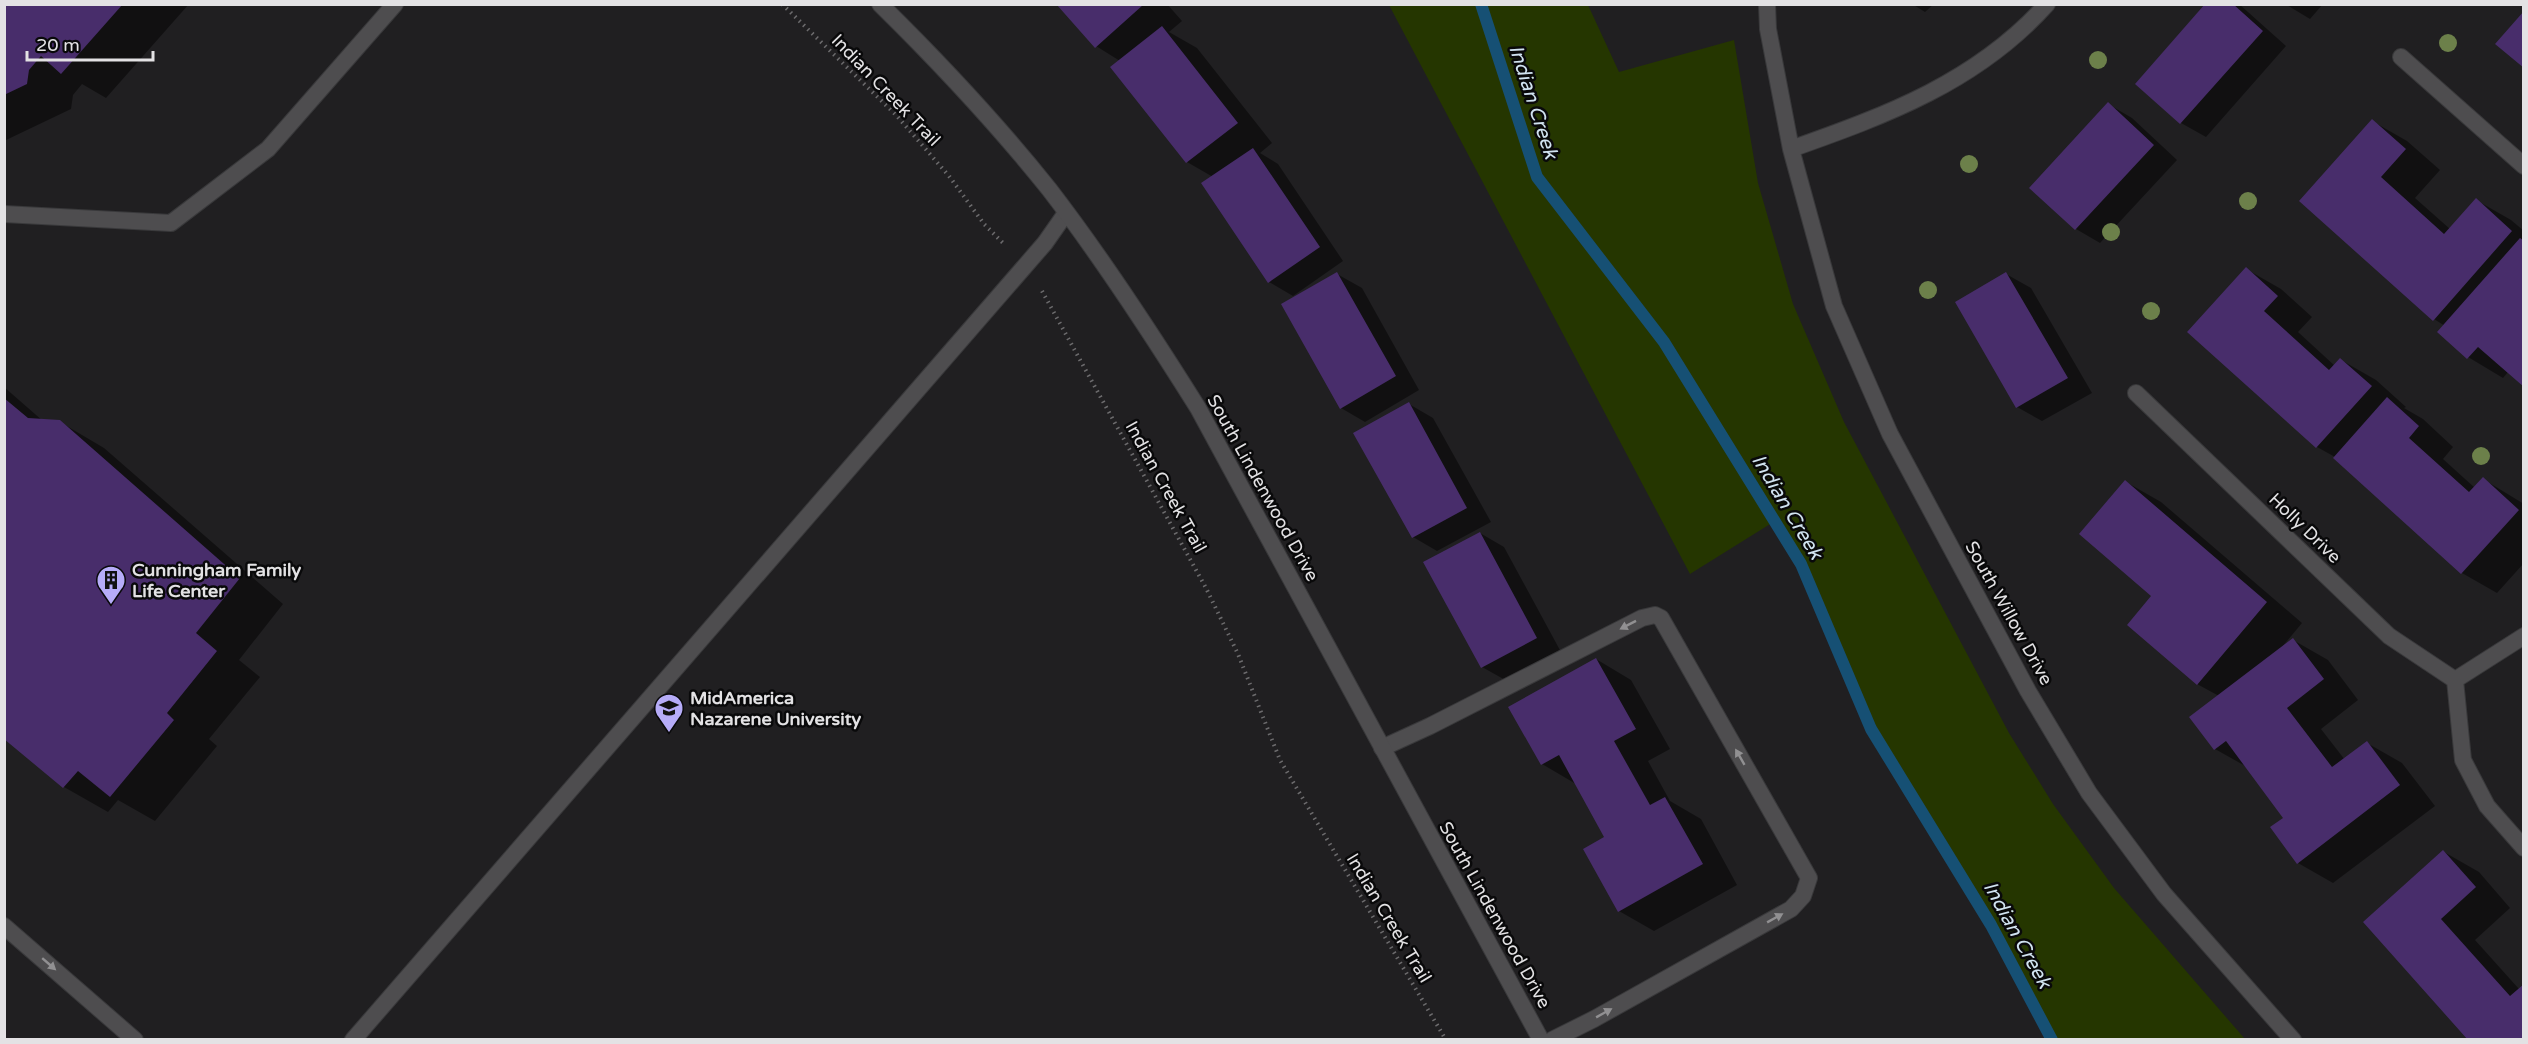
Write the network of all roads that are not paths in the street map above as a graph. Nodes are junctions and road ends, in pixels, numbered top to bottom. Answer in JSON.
{"nodes":[{"id":1,"x":395,"y":4,"type":"edge"},
{"id":2,"x":880,"y":4,"type":"edge"},
{"id":3,"x":1767,"y":4,"type":"edge"},
{"id":4,"x":2047,"y":4,"type":"edge"},
{"id":5,"x":2401,"y":57,"type":"dead end"},
{"id":6,"x":1791,"y":149,"type":"junction"},
{"id":7,"x":2523,"y":166,"type":"edge"},
{"id":8,"x":1066,"y":213,"type":"junction"},
{"id":9,"x":4,"y":214,"type":"edge"},
{"id":10,"x":2136,"y":393,"type":"dead end"},
{"id":11,"x":2523,"y":636,"type":"edge"},
{"id":12,"x":2455,"y":680,"type":"junction"},
{"id":13,"x":1382,"y":748,"type":"junction"},
{"id":14,"x":2523,"y":848,"type":"edge"},
{"id":15,"x":4,"y":926,"type":"edge"},
{"id":16,"x":135,"y":1040,"type":"edge"},
{"id":17,"x":353,"y":1040,"type":"edge"},
{"id":18,"x":1541,"y":1040,"type":"edge"},
{"id":19,"x":1552,"y":1040,"type":"edge"},
{"id":20,"x":2293,"y":1040,"type":"edge"}],
"edges":[{"from":1,"to":9,"type":"street"},
{"from":2,"to":8,"type":"street","name":"South Lindenwood Drive"},
{"from":3,"to":6,"type":"street","name":"South Willow Drive"},
{"from":4,"to":6,"type":"street"},
{"from":5,"to":7,"type":"street"},
{"from":6,"to":20,"type":"street","name":"South Willow Drive"},
{"from":8,"to":13,"type":"street","name":"South Lindenwood Drive"},
{"from":8,"to":17,"type":"street"},
{"from":10,"to":12,"type":"street","name":"Holly Drive"},
{"from":11,"to":12,"type":"street"},
{"from":12,"to":14,"type":"street"},
{"from":13,"to":18,"type":"street","name":"South Lindenwood Drive"},
{"from":19,"to":13,"type":"street","one_way":true},
{"from":15,"to":16,"type":"street","one_way":true}]}
